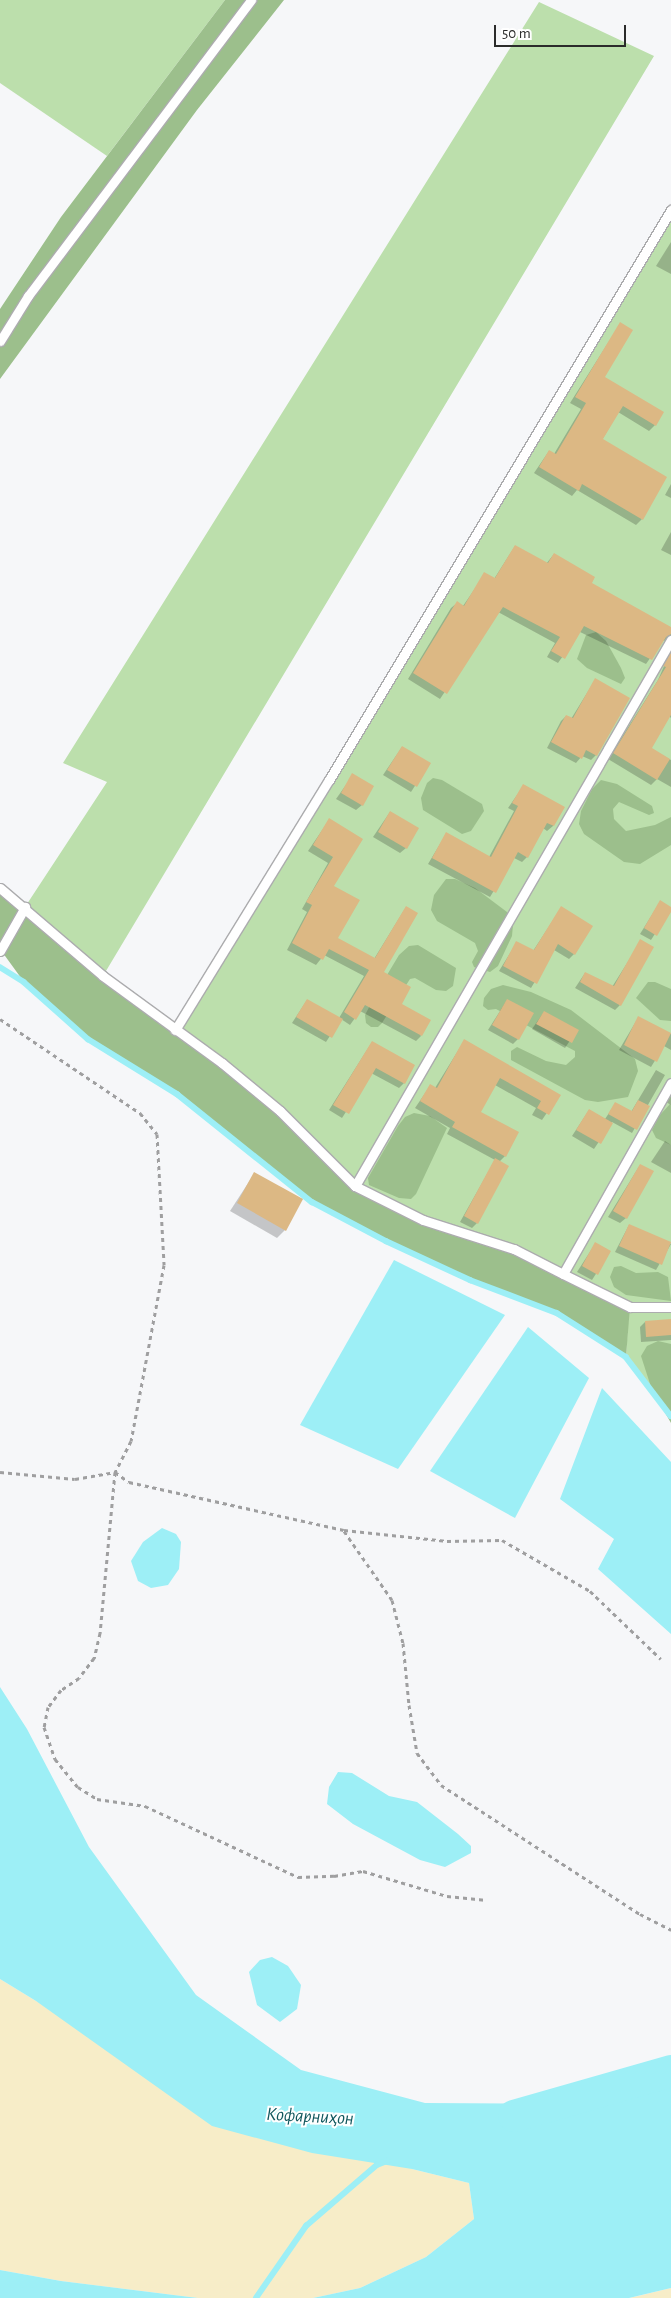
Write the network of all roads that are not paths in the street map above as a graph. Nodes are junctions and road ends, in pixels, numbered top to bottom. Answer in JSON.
{"nodes":[{"id":1,"x":251,"y":0,"type":"edge"},
{"id":2,"x":671,"y":210,"type":"edge"},
{"id":3,"x":0,"y":341,"type":"edge"},
{"id":4,"x":671,"y":640,"type":"edge"},
{"id":5,"x":0,"y":888,"type":"edge"},
{"id":6,"x":25,"y":907,"type":"junction"},
{"id":7,"x":0,"y":951,"type":"edge"},
{"id":8,"x":175,"y":1030,"type":"junction"},
{"id":9,"x":671,"y":1083,"type":"edge"},
{"id":10,"x":355,"y":1186,"type":"junction"},
{"id":11,"x":563,"y":1274,"type":"junction"},
{"id":12,"x":671,"y":1307,"type":"edge"}],
"edges":[{"from":1,"to":3,"type":"lane"},
{"from":2,"to":8,"type":"lane"},
{"from":4,"to":10,"type":"lane"},
{"from":5,"to":6,"type":"lane"},
{"from":6,"to":7,"type":"lane"},
{"from":6,"to":8,"type":"lane"},
{"from":8,"to":10,"type":"lane"},
{"from":9,"to":11,"type":"lane"},
{"from":10,"to":11,"type":"lane"},
{"from":11,"to":12,"type":"lane"}]}
